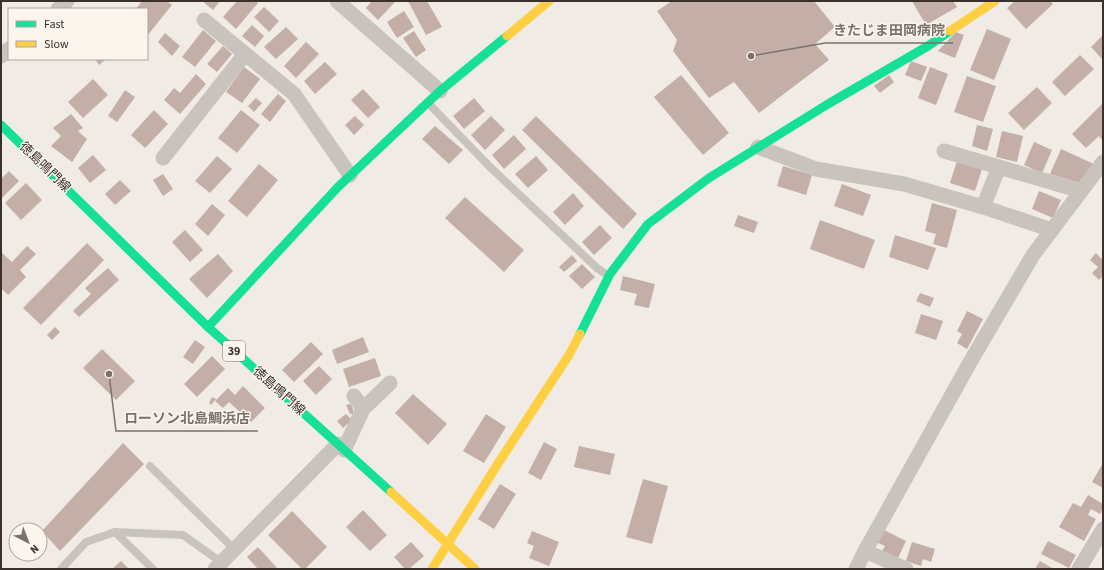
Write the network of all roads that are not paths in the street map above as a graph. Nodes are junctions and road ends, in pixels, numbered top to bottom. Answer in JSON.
{"nodes":[{"id":1,"x":67,"y":1,"type":"edge"},
{"id":2,"x":549,"y":1,"type":"edge"},
{"id":3,"x":995,"y":1,"type":"edge"},
{"id":4,"x":345,"y":3,"type":"edge"},
{"id":5,"x":59,"y":8,"type":"edge"},
{"id":6,"x":204,"y":20,"type":"dead end"},
{"id":7,"x":245,"y":54,"type":"junction"},
{"id":8,"x":440,"y":91,"type":"junction"},
{"id":9,"x":428,"y":103,"type":"junction"},
{"id":10,"x":1,"y":125,"type":"edge"},
{"id":11,"x":758,"y":147,"type":"junction"},
{"id":12,"x":944,"y":151,"type":"dead end"},
{"id":13,"x":163,"y":158,"type":"dead end"},
{"id":14,"x":1103,"y":162,"type":"edge"},
{"id":15,"x":999,"y":167,"type":"junction"},
{"id":16,"x":350,"y":175,"type":"junction"},
{"id":17,"x":1081,"y":191,"type":"junction"},
{"id":18,"x":983,"y":207,"type":"junction"},
{"id":19,"x":1052,"y":230,"type":"junction"},
{"id":20,"x":608,"y":276,"type":"junction"},
{"id":21,"x":208,"y":327,"type":"junction"},
{"id":22,"x":390,"y":383,"type":"dead end"},
{"id":23,"x":354,"y":396,"type":"dead end"},
{"id":24,"x":363,"y":409,"type":"junction"},
{"id":25,"x":341,"y":447,"type":"junction"},
{"id":26,"x":150,"y":466,"type":"dead end"},
{"id":27,"x":1103,"y":529,"type":"edge"},
{"id":28,"x":115,"y":532,"type":"junction"},
{"id":29,"x":447,"y":544,"type":"junction"},
{"id":30,"x":234,"y":549,"type":"junction"},
{"id":31,"x":865,"y":550,"type":"junction"},
{"id":32,"x":218,"y":566,"type":"edge"},
{"id":33,"x":61,"y":569,"type":"edge"},
{"id":34,"x":153,"y":569,"type":"edge"},
{"id":35,"x":432,"y":569,"type":"edge"},
{"id":36,"x":475,"y":569,"type":"edge"},
{"id":37,"x":856,"y":569,"type":"edge"},
{"id":38,"x":906,"y":569,"type":"edge"},
{"id":39,"x":1079,"y":569,"type":"edge"}],
"edges":[{"from":1,"to":5,"type":"street"},
{"from":2,"to":8,"type":"street"},
{"from":3,"to":11,"type":"street"},
{"from":4,"to":8,"type":"street"},
{"from":6,"to":7,"type":"street"},
{"from":7,"to":13,"type":"street"},
{"from":7,"to":16,"type":"street"},
{"from":8,"to":9,"type":"street"},
{"from":9,"to":16,"type":"street"},
{"from":9,"to":20,"type":"lane"},
{"from":10,"to":21,"type":"street","name":"徳島鳴門線","number":"39"},
{"from":11,"to":18,"type":"street"},
{"from":11,"to":20,"type":"street"},
{"from":12,"to":15,"type":"street"},
{"from":14,"to":17,"type":"street"},
{"from":15,"to":17,"type":"street"},
{"from":15,"to":18,"type":"street"},
{"from":16,"to":21,"type":"street"},
{"from":17,"to":19,"type":"street"},
{"from":18,"to":19,"type":"street"},
{"from":19,"to":31,"type":"street"},
{"from":20,"to":29,"type":"street"},
{"from":21,"to":25,"type":"street","name":"徳島鳴門線","number":"39"},
{"from":22,"to":24,"type":"street"},
{"from":23,"to":24,"type":"street"},
{"from":24,"to":25,"type":"street"},
{"from":25,"to":29,"type":"street","name":"徳島鳴門線","number":"39"},
{"from":25,"to":30,"type":"street"},
{"from":26,"to":30,"type":"lane"},
{"from":27,"to":39,"type":"street"},
{"from":28,"to":32,"type":"lane"},
{"from":28,"to":33,"type":"lane"},
{"from":28,"to":34,"type":"lane"},
{"from":29,"to":35,"type":"street"},
{"from":29,"to":36,"type":"street","name":"徳島鳴門線","number":"39"},
{"from":30,"to":32,"type":"street"},
{"from":31,"to":37,"type":"street"},
{"from":31,"to":38,"type":"street"}]}
